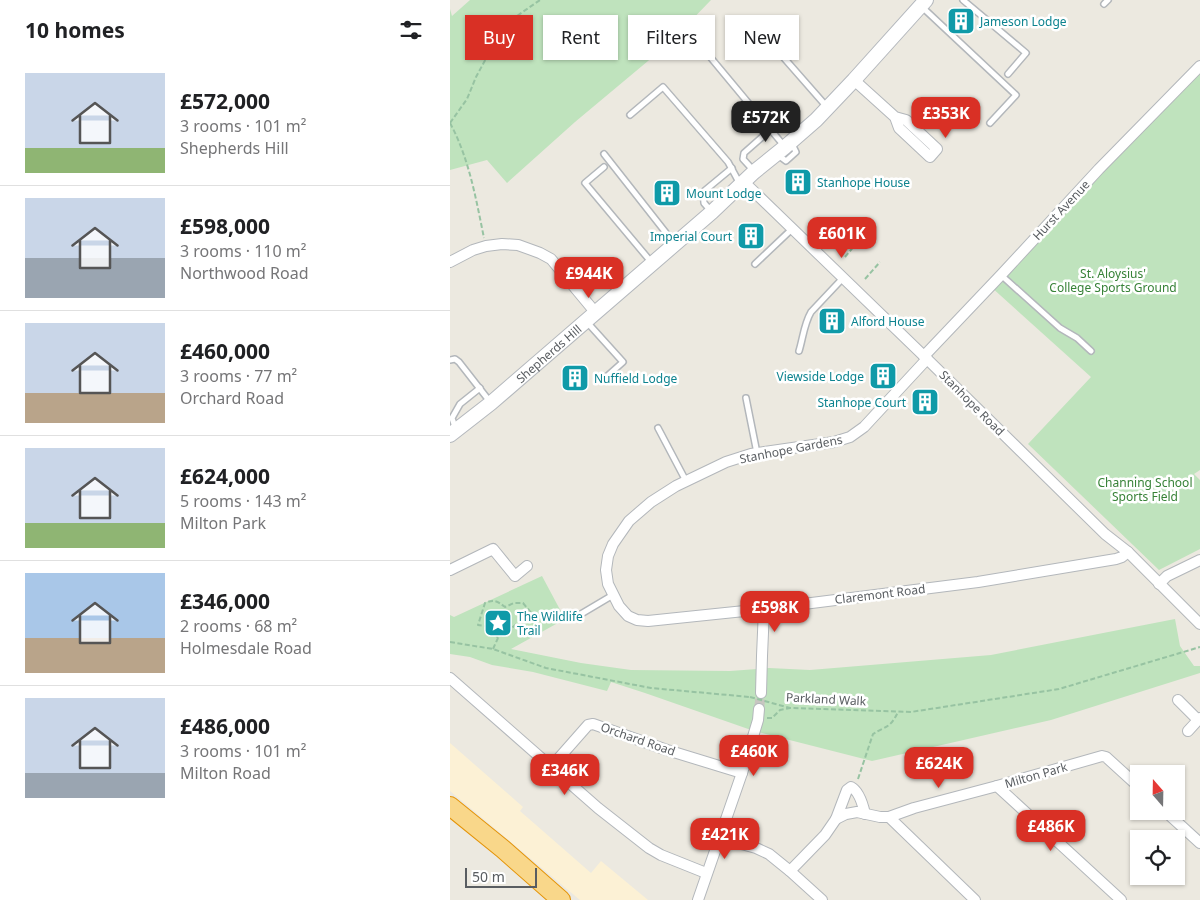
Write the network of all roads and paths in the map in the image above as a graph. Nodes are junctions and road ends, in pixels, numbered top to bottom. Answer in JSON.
{"nodes":[{"id":1,"x":540,"y":0,"type":"edge"},
{"id":2,"x":963,"y":0,"type":"edge"},
{"id":3,"x":923,"y":3,"type":"edge"},
{"id":4,"x":713,"y":60,"type":"edge"},
{"id":5,"x":785,"y":60,"type":"edge"},
{"id":6,"x":1200,"y":66,"type":"edge"},
{"id":7,"x":1008,"y":74,"type":"dead end"},
{"id":8,"x":854,"y":80,"type":"junction"},
{"id":9,"x":827,"y":108,"type":"junction"},
{"id":10,"x":630,"y":115,"type":"dead end"},
{"id":11,"x":895,"y":117,"type":"dead end"},
{"id":12,"x":450,"y":123,"type":"edge"},
{"id":13,"x":990,"y":123,"type":"dead end"},
{"id":14,"x":770,"y":130,"type":"junction"},
{"id":15,"x":784,"y":147,"type":"junction"},
{"id":16,"x":604,"y":154,"type":"dead end"},
{"id":17,"x":604,"y":167,"type":"dead end"},
{"id":18,"x":732,"y":168,"type":"junction"},
{"id":19,"x":746,"y":179,"type":"junction"},
{"id":20,"x":712,"y":212,"type":"junction"},
{"id":21,"x":792,"y":229,"type":"junction"},
{"id":22,"x":484,"y":236,"type":"dead end"},
{"id":23,"x":675,"y":244,"type":"junction"},
{"id":24,"x":855,"y":245,"type":"dead end"},
{"id":25,"x":845,"y":257,"type":"dead end"},
{"id":26,"x":450,"y":262,"type":"edge"},
{"id":27,"x":880,"y":262,"type":"dead end"},
{"id":28,"x":652,"y":263,"type":"junction"},
{"id":29,"x":755,"y":264,"type":"dead end"},
{"id":30,"x":1001,"y":275,"type":"junction"},
{"id":31,"x":844,"y":278,"type":"junction"},
{"id":32,"x":865,"y":279,"type":"dead end"},
{"id":33,"x":590,"y":316,"type":"junction"},
{"id":34,"x":798,"y":351,"type":"dead end"},
{"id":35,"x":1091,"y":351,"type":"dead end"},
{"id":36,"x":926,"y":357,"type":"junction"},
{"id":37,"x":450,"y":360,"type":"edge"},
{"id":38,"x":605,"y":378,"type":"dead end"},
{"id":39,"x":480,"y":388,"type":"junction"},
{"id":40,"x":746,"y":398,"type":"dead end"},
{"id":41,"x":491,"y":403,"type":"junction"},
{"id":42,"x":658,"y":428,"type":"dead end"},
{"id":43,"x":453,"y":433,"type":"edge"},
{"id":44,"x":757,"y":453,"type":"junction"},
{"id":45,"x":686,"y":481,"type":"junction"},
{"id":46,"x":1128,"y":552,"type":"junction"},
{"id":47,"x":1200,"y":560,"type":"edge"},
{"id":48,"x":527,"y":566,"type":"dead end"},
{"id":49,"x":450,"y":570,"type":"edge"},
{"id":50,"x":1159,"y":584,"type":"junction"},
{"id":51,"x":612,"y":594,"type":"junction"},
{"id":52,"x":764,"y":609,"type":"junction"},
{"id":53,"x":581,"y":614,"type":"dead end"},
{"id":54,"x":1200,"y":624,"type":"edge"},
{"id":55,"x":498,"y":638,"type":"junction"},
{"id":56,"x":450,"y":642,"type":"edge"},
{"id":57,"x":1200,"y":648,"type":"edge"},
{"id":58,"x":492,"y":649,"type":"junction"},
{"id":59,"x":450,"y":678,"type":"edge"},
{"id":60,"x":761,"y":693,"type":"tunnel mouth"},
{"id":61,"x":1178,"y":700,"type":"dead end"},
{"id":62,"x":790,"y":708,"type":"junction"},
{"id":63,"x":911,"y":712,"type":"junction"},
{"id":64,"x":758,"y":714,"type":"joint"},
{"id":65,"x":1199,"y":719,"type":"edge"},
{"id":66,"x":1188,"y":731,"type":"dead end"},
{"id":67,"x":551,"y":767,"type":"junction"},
{"id":68,"x":742,"y":773,"type":"junction"},
{"id":69,"x":1130,"y":779,"type":"edge"},
{"id":70,"x":997,"y":786,"type":"junction"},
{"id":71,"x":855,"y":789,"type":"junction"},
{"id":72,"x":450,"y":806,"type":"edge"},
{"id":73,"x":865,"y":814,"type":"junction"},
{"id":74,"x":889,"y":817,"type":"junction"},
{"id":75,"x":836,"y":819,"type":"junction"},
{"id":76,"x":1176,"y":820,"type":"edge"},
{"id":77,"x":720,"y":838,"type":"junction"},
{"id":78,"x":1200,"y":843,"type":"edge"},
{"id":79,"x":790,"y":870,"type":"junction"},
{"id":80,"x":706,"y":873,"type":"junction"},
{"id":81,"x":561,"y":900,"type":"edge"},
{"id":82,"x":698,"y":900,"type":"edge"},
{"id":83,"x":822,"y":900,"type":"edge"},
{"id":84,"x":975,"y":900,"type":"edge"},
{"id":85,"x":1121,"y":900,"type":"edge"}],
"edges":[{"from":1,"to":12,"type":"path"},
{"from":2,"to":7,"type":"lane"},
{"from":3,"to":8,"type":"street","name":"Shepherds Hill"},
{"from":3,"to":13,"type":"lane"},
{"from":4,"to":14,"type":"lane"},
{"from":5,"to":9,"type":"lane"},
{"from":6,"to":30,"type":"street","name":"Hurst Avenue"},
{"from":8,"to":9,"type":"street","name":"Shepherds Hill"},
{"from":8,"to":11,"type":"street"},
{"from":9,"to":15,"type":"street","name":"Shepherds Hill"},
{"from":10,"to":18,"type":"lane"},
{"from":12,"to":22,"type":"path"},
{"from":14,"to":15,"type":"lane"},
{"from":14,"to":19,"type":"lane"},
{"from":15,"to":19,"type":"street","name":"Shepherds Hill"},
{"from":16,"to":23,"type":"lane"},
{"from":17,"to":28,"type":"lane"},
{"from":18,"to":19,"type":"lane"},
{"from":18,"to":20,"type":"lane"},
{"from":19,"to":20,"type":"street","name":"Shepherds Hill"},
{"from":19,"to":21,"type":"street","name":"Stanhope Road"},
{"from":20,"to":23,"type":"street","name":"Shepherds Hill"},
{"from":21,"to":29,"type":"lane"},
{"from":21,"to":31,"type":"street","name":"Stanhope Road"},
{"from":23,"to":28,"type":"street","name":"Shepherds Hill"},
{"from":24,"to":25,"type":"path"},
{"from":26,"to":33,"type":"street"},
{"from":27,"to":32,"type":"path"},
{"from":28,"to":33,"type":"street","name":"Shepherds Hill"},
{"from":30,"to":35,"type":"lane"},
{"from":30,"to":36,"type":"street","name":"Hurst Avenue"},
{"from":31,"to":34,"type":"lane"},
{"from":31,"to":36,"type":"street","name":"Stanhope Road"},
{"from":33,"to":38,"type":"lane"},
{"from":33,"to":41,"type":"street","name":"Shepherds Hill"},
{"from":36,"to":44,"type":"street","name":"Stanhope Gardens"},
{"from":36,"to":46,"type":"street","name":"Stanhope Road"},
{"from":37,"to":39,"type":"lane"},
{"from":39,"to":41,"type":"lane"},
{"from":39,"to":43,"type":"lane"},
{"from":40,"to":44,"type":"lane"},
{"from":41,"to":43,"type":"street","name":"Shepherds Hill"},
{"from":42,"to":45,"type":"lane"},
{"from":44,"to":45,"type":"street","name":"Stanhope Gardens"},
{"from":45,"to":51,"type":"street","name":"Stanhope Gardens"},
{"from":46,"to":50,"type":"street","name":"Stanhope Road"},
{"from":46,"to":52,"type":"street","name":"Claremont Road"},
{"from":47,"to":50,"type":"street"},
{"from":48,"to":49,"type":"street"},
{"from":50,"to":54,"type":"street","name":"Stanhope Road"},
{"from":51,"to":52,"type":"street","name":"Claremont Road"},
{"from":51,"to":53,"type":"lane"},
{"from":52,"to":60,"type":"street"},
{"from":55,"to":55,"type":"path"},
{"from":55,"to":58,"type":"path"},
{"from":56,"to":58,"type":"path","name":"Parkland Walk"},
{"from":57,"to":63,"type":"path","name":"Parkland Walk"},
{"from":58,"to":62,"type":"path","name":"Parkland Walk","bridge":true},
{"from":59,"to":67,"type":"street"},
{"from":61,"to":65,"type":"street"},
{"from":62,"to":63,"type":"path","name":"Parkland Walk"},
{"from":62,"to":64,"type":"path"},
{"from":63,"to":71,"type":"path"},
{"from":64,"to":68,"type":"street"},
{"from":65,"to":66,"type":"street"},
{"from":67,"to":68,"type":"street","name":"Orchard Road"},
{"from":67,"to":80,"type":"street"},
{"from":68,"to":77,"type":"street"},
{"from":69,"to":70,"type":"street","name":"Milton Park"},
{"from":70,"to":74,"type":"street","name":"Milton Park"},
{"from":70,"to":85,"type":"street"},
{"from":71,"to":73,"type":"street"},
{"from":71,"to":75,"type":"street"},
{"from":72,"to":81,"type":"highway"},
{"from":73,"to":74,"type":"street","name":"Milton Park"},
{"from":73,"to":75,"type":"street","name":"Milton Park"},
{"from":74,"to":84,"type":"street"},
{"from":75,"to":79,"type":"street"},
{"from":76,"to":78,"type":"street"},
{"from":77,"to":79,"type":"street"},
{"from":77,"to":80,"type":"street"},
{"from":79,"to":83,"type":"street"},
{"from":80,"to":82,"type":"street"}]}
